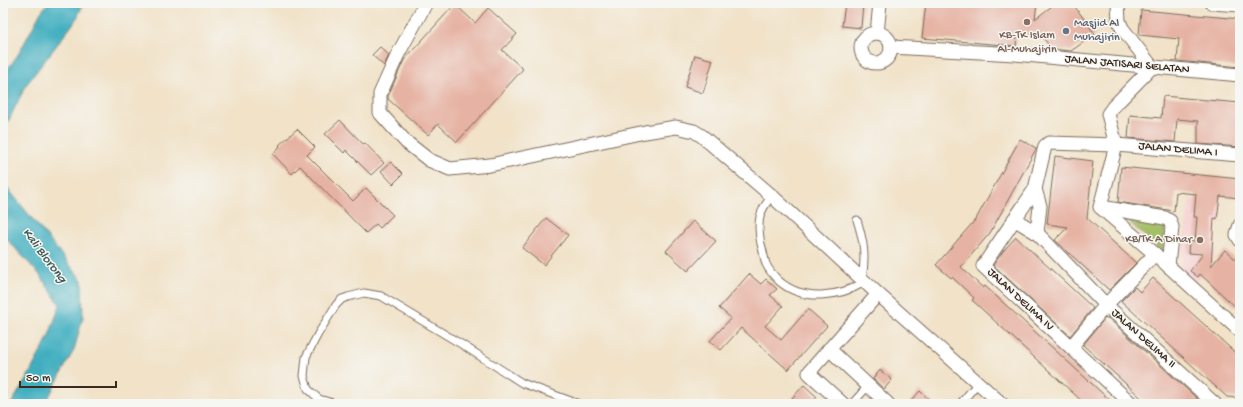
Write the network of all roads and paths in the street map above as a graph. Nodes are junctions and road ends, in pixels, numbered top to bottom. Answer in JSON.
{"nodes":[{"id":1,"x":426,"y":3,"type":"edge"},
{"id":2,"x":880,"y":3,"type":"edge"},
{"id":3,"x":1118,"y":3,"type":"edge"},
{"id":4,"x":1212,"y":3,"type":"edge"},
{"id":5,"x":1238,"y":4,"type":"edge"},
{"id":6,"x":877,"y":33,"type":"junction"},
{"id":7,"x":891,"y":47,"type":"junction"},
{"id":8,"x":1152,"y":67,"type":"junction"},
{"id":9,"x":1240,"y":76,"type":"edge"},
{"id":10,"x":1116,"y":145,"type":"junction"},
{"id":11,"x":1240,"y":155,"type":"edge"},
{"id":12,"x":1035,"y":190,"type":"junction"},
{"id":13,"x":772,"y":196,"type":"junction"},
{"id":14,"x":1100,"y":207,"type":"junction"},
{"id":15,"x":1014,"y":219,"type":"junction"},
{"id":16,"x":857,"y":220,"type":"dead end"},
{"id":17,"x":1240,"y":224,"type":"edge"},
{"id":18,"x":1037,"y":233,"type":"junction"},
{"id":19,"x":1240,"y":240,"type":"edge"},
{"id":20,"x":1155,"y":254,"type":"junction"},
{"id":21,"x":1168,"y":266,"type":"junction"},
{"id":22,"x":864,"y":281,"type":"junction"},
{"id":23,"x":878,"y":294,"type":"junction"},
{"id":24,"x":1106,"y":305,"type":"junction"},
{"id":25,"x":1240,"y":331,"type":"edge"},
{"id":26,"x":1071,"y":347,"type":"junction"},
{"id":27,"x":829,"y":349,"type":"junction"},
{"id":28,"x":978,"y":383,"type":"junction"},
{"id":29,"x":868,"y":386,"type":"junction"},
{"id":30,"x":887,"y":403,"type":"edge"},
{"id":31,"x":336,"y":404,"type":"edge"},
{"id":32,"x":579,"y":404,"type":"edge"},
{"id":33,"x":843,"y":404,"type":"edge"},
{"id":34,"x":852,"y":404,"type":"edge"},
{"id":35,"x":960,"y":404,"type":"edge"},
{"id":36,"x":1002,"y":404,"type":"edge"},
{"id":37,"x":1132,"y":404,"type":"edge"},
{"id":38,"x":1215,"y":404,"type":"edge"}],
"edges":[{"from":1,"to":13,"type":"street"},
{"from":2,"to":6,"type":"street"},
{"from":3,"to":8,"type":"street"},
{"from":4,"to":5,"type":"street"},
{"from":6,"to":7,"type":"street"},
{"from":6,"to":7,"type":"street"},
{"from":7,"to":8,"type":"street","name":"JALAN JATISARI SELATAN"},
{"from":8,"to":9,"type":"street","name":"JALAN JATISARI SELATAN"},
{"from":8,"to":10,"type":"street"},
{"from":10,"to":11,"type":"street","name":"JALAN DELIMA I"},
{"from":10,"to":12,"type":"street","name":"JALAN DELIMA IV"},
{"from":10,"to":14,"type":"street"},
{"from":12,"to":15,"type":"street","name":"JALAN DELIMA IV"},
{"from":12,"to":18,"type":"street"},
{"from":13,"to":22,"type":"street"},
{"from":13,"to":22,"type":"lane"},
{"from":14,"to":20,"type":"street"},
{"from":14,"to":21,"type":"street"},
{"from":15,"to":18,"type":"street"},
{"from":15,"to":26,"type":"street","name":"JALAN DELIMA IV"},
{"from":16,"to":22,"type":"lane"},
{"from":17,"to":19,"type":"street"},
{"from":18,"to":24,"type":"street"},
{"from":20,"to":21,"type":"street"},
{"from":20,"to":24,"type":"street","name":"JALAN DELIMA II"},
{"from":21,"to":25,"type":"street"},
{"from":22,"to":23,"type":"street"},
{"from":23,"to":27,"type":"street"},
{"from":23,"to":28,"type":"street"},
{"from":24,"to":26,"type":"street"},
{"from":24,"to":38,"type":"street","name":"JALAN DELIMA II"},
{"from":26,"to":37,"type":"street"},
{"from":27,"to":29,"type":"street"},
{"from":27,"to":33,"type":"street"},
{"from":28,"to":35,"type":"lane"},
{"from":28,"to":36,"type":"street"},
{"from":29,"to":30,"type":"street"},
{"from":29,"to":34,"type":"lane"},
{"from":31,"to":32,"type":"lane"}]}
